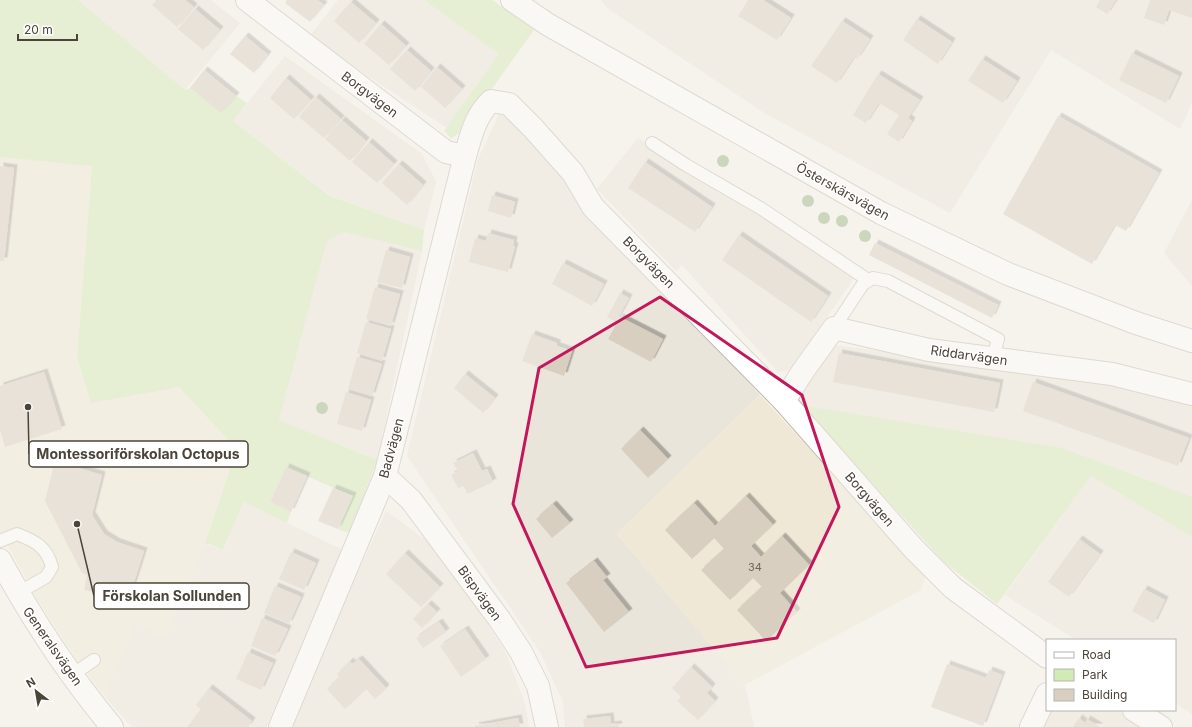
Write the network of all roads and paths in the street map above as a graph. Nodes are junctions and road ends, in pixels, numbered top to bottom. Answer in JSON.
{"nodes":[{"id":1,"x":247,"y":0,"type":"edge"},
{"id":2,"x":512,"y":0,"type":"edge"},
{"id":3,"x":652,"y":143,"type":"dead end"},
{"id":4,"x":465,"y":156,"type":"junction"},
{"id":5,"x":868,"y":280,"type":"junction"},
{"id":6,"x":834,"y":328,"type":"junction"},
{"id":7,"x":1192,"y":341,"type":"edge"},
{"id":8,"x":993,"y":358,"type":"junction"},
{"id":9,"x":1192,"y":394,"type":"edge"},
{"id":10,"x":784,"y":401,"type":"junction"},
{"id":11,"x":385,"y":476,"type":"junction"},
{"id":12,"x":0,"y":541,"type":"edge"},
{"id":13,"x":0,"y":560,"type":"edge"},
{"id":14,"x":18,"y":592,"type":"junction"},
{"id":15,"x":1046,"y":656,"type":"edge"},
{"id":16,"x":94,"y":660,"type":"dead end"},
{"id":17,"x":72,"y":675,"type":"junction"},
{"id":18,"x":1046,"y":696,"type":"edge"},
{"id":19,"x":1136,"y":711,"type":"edge"},
{"id":20,"x":112,"y":727,"type":"edge"},
{"id":21,"x":280,"y":727,"type":"edge"},
{"id":22,"x":547,"y":727,"type":"edge"},
{"id":23,"x":1031,"y":727,"type":"edge"},
{"id":24,"x":1161,"y":727,"type":"edge"}],
"edges":[{"from":1,"to":4,"type":"street","name":"Borgvägen"},
{"from":2,"to":7,"type":"street","name":"Österskärsvägen"},
{"from":3,"to":5,"type":"lane"},
{"from":4,"to":10,"type":"street","name":"Borgvägen"},
{"from":4,"to":11,"type":"street","name":"Badvägen"},
{"from":5,"to":6,"type":"lane"},
{"from":5,"to":8,"type":"lane"},
{"from":6,"to":8,"type":"street","name":"Riddarvägen"},
{"from":6,"to":10,"type":"street"},
{"from":8,"to":9,"type":"street","name":"Riddarvägen"},
{"from":10,"to":15,"type":"street","name":"Borgvägen"},
{"from":11,"to":21,"type":"street","name":"Badvägen"},
{"from":11,"to":22,"type":"street","name":"Bispvägen"},
{"from":12,"to":14,"type":"lane"},
{"from":13,"to":14,"type":"street","name":"Generalsvägen"},
{"from":14,"to":17,"type":"street","name":"Generalsvägen"},
{"from":16,"to":17,"type":"lane"},
{"from":17,"to":20,"type":"street","name":"Generalsvägen"},
{"from":18,"to":23,"type":"street"},
{"from":19,"to":24,"type":"street"}]}
